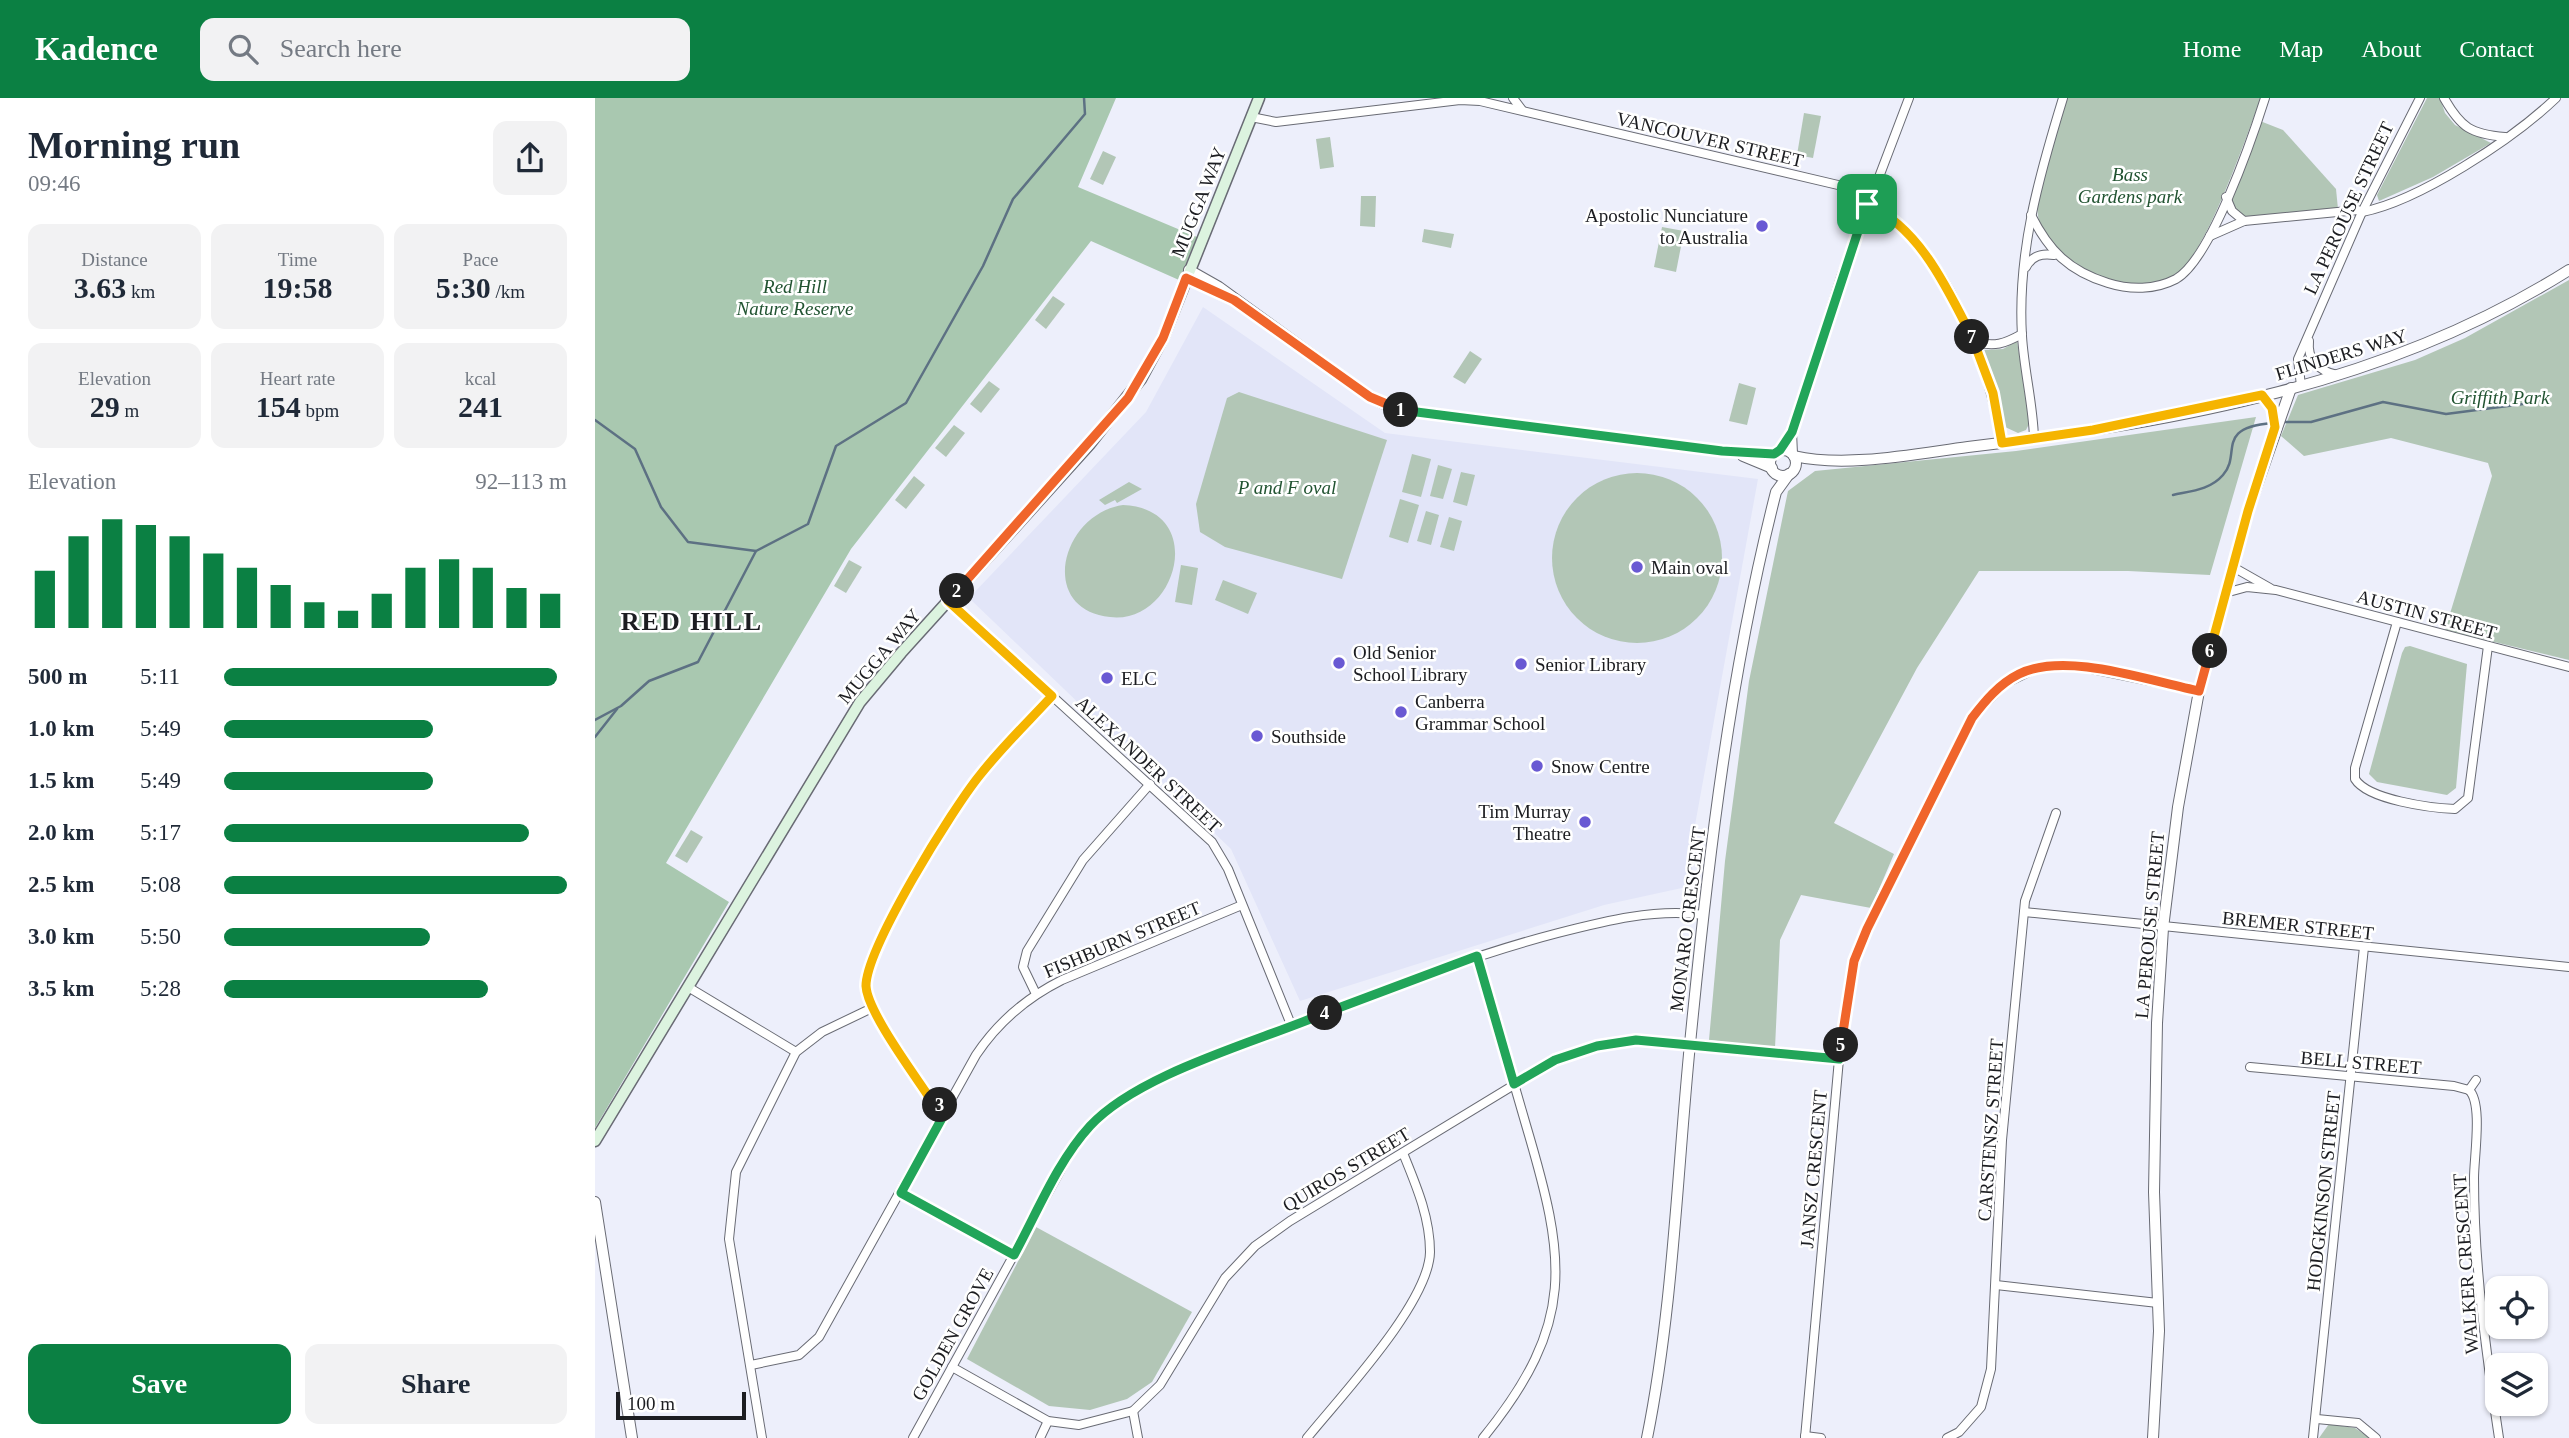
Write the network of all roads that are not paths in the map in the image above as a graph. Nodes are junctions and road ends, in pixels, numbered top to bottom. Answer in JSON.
{"nodes":[{"id":1,"x":1259,"y":98,"type":"edge"},
{"id":2,"x":1513,"y":98,"type":"edge"},
{"id":3,"x":1909,"y":98,"type":"edge"},
{"id":4,"x":2063,"y":98,"type":"edge"},
{"id":5,"x":2265,"y":98,"type":"edge"},
{"id":6,"x":2420,"y":98,"type":"edge"},
{"id":7,"x":2444,"y":98,"type":"edge"},
{"id":8,"x":2556,"y":98,"type":"edge"},
{"id":9,"x":1463,"y":99,"type":"edge"},
{"id":10,"x":1524,"y":112,"type":"junction"},
{"id":11,"x":1251,"y":117,"type":"junction"},
{"id":12,"x":2506,"y":137,"type":"junction"},
{"id":13,"x":1872,"y":193,"type":"junction"},
{"id":14,"x":2227,"y":197,"type":"junction"},
{"id":15,"x":1867,"y":204,"type":"junction"},
{"id":16,"x":2362,"y":212,"type":"junction"},
{"id":17,"x":2031,"y":215,"type":"junction"},
{"id":18,"x":2244,"y":221,"type":"junction"},
{"id":19,"x":2210,"y":236,"type":"junction"},
{"id":20,"x":2054,"y":255,"type":"junction"},
{"id":21,"x":2569,"y":270,"type":"edge"},
{"id":22,"x":2023,"y":273,"type":"junction"},
{"id":23,"x":1187,"y":274,"type":"junction"},
{"id":24,"x":2022,"y":334,"type":"junction"},
{"id":25,"x":2310,"y":334,"type":"junction"},
{"id":26,"x":1974,"y":342,"type":"junction"},
{"id":27,"x":2341,"y":376,"type":"junction"},
{"id":28,"x":2296,"y":387,"type":"junction"},
{"id":29,"x":2262,"y":395,"type":"junction"},
{"id":30,"x":2275,"y":424,"type":"junction"},
{"id":31,"x":1792,"y":432,"type":"junction"},
{"id":32,"x":2034,"y":438,"type":"junction"},
{"id":33,"x":2002,"y":443,"type":"junction"},
{"id":34,"x":1722,"y":451,"type":"junction"},
{"id":35,"x":1777,"y":452,"type":"junction"},
{"id":36,"x":1794,"y":455,"type":"junction"},
{"id":37,"x":1815,"y":461,"type":"junction"},
{"id":38,"x":1773,"y":470,"type":"junction"},
{"id":39,"x":1792,"y":471,"type":"junction"},
{"id":40,"x":1776,"y":492,"type":"junction"},
{"id":41,"x":2232,"y":567,"type":"junction"},
{"id":42,"x":2276,"y":590,"type":"junction"},
{"id":43,"x":2225,"y":593,"type":"junction"},
{"id":44,"x":948,"y":601,"type":"junction"},
{"id":45,"x":2397,"y":622,"type":"junction"},
{"id":46,"x":2487,"y":646,"type":"junction"},
{"id":47,"x":2569,"y":667,"type":"edge"},
{"id":48,"x":2199,"y":691,"type":"junction"},
{"id":49,"x":1052,"y":696,"type":"junction"},
{"id":50,"x":1150,"y":784,"type":"junction"},
{"id":51,"x":2056,"y":813,"type":"dead end"},
{"id":52,"x":1243,"y":905,"type":"junction"},
{"id":53,"x":2024,"y":912,"type":"junction"},
{"id":54,"x":1704,"y":915,"type":"junction"},
{"id":55,"x":2163,"y":928,"type":"junction"},
{"id":56,"x":2364,"y":947,"type":"junction"},
{"id":57,"x":1477,"y":956,"type":"junction"},
{"id":58,"x":2569,"y":967,"type":"edge"},
{"id":59,"x":688,"y":987,"type":"junction"},
{"id":60,"x":1036,"y":994,"type":"junction"},
{"id":61,"x":872,"y":1008,"type":"junction"},
{"id":62,"x":1292,"y":1027,"type":"junction"},
{"id":63,"x":1690,"y":1044,"type":"junction"},
{"id":64,"x":796,"y":1052,"type":"junction"},
{"id":65,"x":1839,"y":1059,"type":"junction"},
{"id":66,"x":2250,"y":1067,"type":"dead end"},
{"id":67,"x":2350,"y":1078,"type":"junction"},
{"id":68,"x":2476,"y":1080,"type":"dead end"},
{"id":69,"x":1514,"y":1084,"type":"junction"},
{"id":70,"x":2469,"y":1090,"type":"junction"},
{"id":71,"x":947,"y":1109,"type":"junction"},
{"id":72,"x":595,"y":1141,"type":"edge"},
{"id":73,"x":1403,"y":1153,"type":"junction"},
{"id":74,"x":901,"y":1193,"type":"junction"},
{"id":75,"x":595,"y":1202,"type":"edge"},
{"id":76,"x":595,"y":1214,"type":"edge"},
{"id":77,"x":1014,"y":1255,"type":"junction"},
{"id":78,"x":1996,"y":1285,"type":"junction"},
{"id":79,"x":2158,"y":1303,"type":"junction"},
{"id":80,"x":751,"y":1365,"type":"junction"},
{"id":81,"x":952,"y":1367,"type":"junction"},
{"id":82,"x":1133,"y":1411,"type":"junction"},
{"id":83,"x":2317,"y":1419,"type":"junction"},
{"id":84,"x":1048,"y":1421,"type":"junction"},
{"id":85,"x":1805,"y":1437,"type":"edge"},
{"id":86,"x":632,"y":1438,"type":"edge"},
{"id":87,"x":762,"y":1438,"type":"edge"},
{"id":88,"x":913,"y":1438,"type":"edge"},
{"id":89,"x":1040,"y":1438,"type":"edge"},
{"id":90,"x":1138,"y":1438,"type":"edge"},
{"id":91,"x":1307,"y":1438,"type":"edge"},
{"id":92,"x":1483,"y":1438,"type":"edge"},
{"id":93,"x":1647,"y":1438,"type":"edge"},
{"id":94,"x":1821,"y":1438,"type":"edge"},
{"id":95,"x":1947,"y":1438,"type":"edge"},
{"id":96,"x":2153,"y":1438,"type":"edge"},
{"id":97,"x":2313,"y":1438,"type":"edge"},
{"id":98,"x":2377,"y":1438,"type":"edge"},
{"id":99,"x":2499,"y":1438,"type":"edge"}],
"edges":[{"from":1,"to":11,"type":"main road","name":"MUGGA WAY"},
{"from":2,"to":10,"type":"street"},
{"from":3,"to":13,"type":"street"},
{"from":4,"to":17,"type":"street"},
{"from":5,"to":14,"type":"street"},
{"from":6,"to":16,"type":"street","name":"LA PEROUSE STREET"},
{"from":7,"to":12,"type":"street"},
{"from":8,"to":12,"type":"street"},
{"from":9,"to":10,"type":"street","name":"VANCOUVER STREET"},
{"from":9,"to":11,"type":"street","name":"VANCOUVER STREET"},
{"from":10,"to":13,"type":"street","name":"VANCOUVER STREET"},
{"from":11,"to":23,"type":"main road","name":"MUGGA WAY"},
{"from":12,"to":16,"type":"street"},
{"from":13,"to":15,"type":"street"},
{"from":14,"to":18,"type":"street"},
{"from":14,"to":19,"type":"street"},
{"from":15,"to":26,"type":"street"},
{"from":15,"to":31,"type":"street"},
{"from":16,"to":18,"type":"street"},
{"from":16,"to":25,"type":"street","name":"LA PEROUSE STREET"},
{"from":17,"to":20,"type":"street"},
{"from":17,"to":22,"type":"street"},
{"from":18,"to":19,"type":"street"},
{"from":19,"to":20,"type":"street"},
{"from":20,"to":22,"type":"street"},
{"from":21,"to":27,"type":"street","name":"FLINDERS WAY"},
{"from":22,"to":24,"type":"street"},
{"from":23,"to":34,"type":"street"},
{"from":23,"to":44,"type":"main road","name":"MUGGA WAY"},
{"from":24,"to":26,"type":"street"},
{"from":24,"to":32,"type":"street"},
{"from":25,"to":27,"type":"street"},
{"from":25,"to":28,"type":"street","name":"LA PEROUSE STREET"},
{"from":26,"to":33,"type":"street"},
{"from":27,"to":28,"type":"street","name":"FLINDERS WAY"},
{"from":28,"to":29,"type":"street","name":"FLINDERS WAY"},
{"from":28,"to":30,"type":"street","name":"LA PEROUSE STREET"},
{"from":29,"to":30,"type":"street"},
{"from":29,"to":32,"type":"street","name":"FLINDERS WAY"},
{"from":30,"to":41,"type":"street","name":"LA PEROUSE STREET"},
{"from":31,"to":35,"type":"street"},
{"from":31,"to":36,"type":"street"},
{"from":32,"to":33,"type":"street","name":"FLINDERS WAY"},
{"from":33,"to":37,"type":"street","name":"FLINDERS WAY"},
{"from":34,"to":35,"type":"street"},
{"from":34,"to":38,"type":"street"},
{"from":35,"to":36,"type":"street","name":"FLINDERS WAY"},
{"from":35,"to":38,"type":"street","name":"MONARO CRESCENT"},
{"from":36,"to":37,"type":"street","name":"FLINDERS WAY"},
{"from":36,"to":39,"type":"street"},
{"from":37,"to":39,"type":"street","name":"FLINDERS WAY"},
{"from":38,"to":39,"type":"street"},
{"from":38,"to":40,"type":"street","name":"MONARO CRESCENT"},
{"from":39,"to":40,"type":"street","name":"MONARO CRESCENT"},
{"from":40,"to":54,"type":"street","name":"MONARO CRESCENT"},
{"from":41,"to":42,"type":"street","name":"AUSTIN STREET"},
{"from":41,"to":43,"type":"street","name":"LA PEROUSE STREET"},
{"from":42,"to":43,"type":"street","name":"AUSTIN STREET"},
{"from":42,"to":45,"type":"street","name":"AUSTIN STREET"},
{"from":43,"to":48,"type":"street","name":"LA PEROUSE STREET"},
{"from":44,"to":49,"type":"street","name":"ALEXANDER STREET"},
{"from":44,"to":59,"type":"main road","name":"MUGGA WAY"},
{"from":45,"to":46,"type":"street","name":"AUSTIN STREET"},
{"from":45,"to":46,"type":"street"},
{"from":46,"to":47,"type":"street","name":"AUSTIN STREET"},
{"from":48,"to":55,"type":"street","name":"LA PEROUSE STREET"},
{"from":48,"to":65,"type":"street","name":"JANSZ CRESCENT"},
{"from":49,"to":50,"type":"street","name":"ALEXANDER STREET"},
{"from":49,"to":61,"type":"street"},
{"from":50,"to":52,"type":"street","name":"ALEXANDER STREET"},
{"from":50,"to":60,"type":"street"},
{"from":51,"to":53,"type":"street","name":"CARSTENSZ STREET"},
{"from":52,"to":60,"type":"street","name":"FISHBURN STREET"},
{"from":52,"to":62,"type":"street","name":"ALEXANDER STREET"},
{"from":53,"to":55,"type":"street","name":"BREMER STREET"},
{"from":53,"to":78,"type":"street","name":"CARSTENSZ STREET"},
{"from":54,"to":57,"type":"street","name":"GOLDEN GROVE"},
{"from":54,"to":63,"type":"street","name":"MONARO CRESCENT"},
{"from":55,"to":56,"type":"street","name":"BREMER STREET"},
{"from":55,"to":79,"type":"street","name":"LA PEROUSE STREET"},
{"from":56,"to":58,"type":"street","name":"BREMER STREET"},
{"from":56,"to":67,"type":"street","name":"HODGKINSON STREET"},
{"from":57,"to":62,"type":"street","name":"GOLDEN GROVE"},
{"from":57,"to":69,"type":"street"},
{"from":59,"to":64,"type":"street"},
{"from":59,"to":72,"type":"main road","name":"MUGGA WAY"},
{"from":60,"to":71,"type":"street","name":"FISHBURN STREET"},
{"from":61,"to":64,"type":"street"},
{"from":61,"to":71,"type":"street"},
{"from":62,"to":77,"type":"street","name":"GOLDEN GROVE"},
{"from":63,"to":65,"type":"street","name":"QUIROS STREET"},
{"from":63,"to":69,"type":"street","name":"QUIROS STREET"},
{"from":63,"to":93,"type":"street","name":"MONARO CRESCENT"},
{"from":64,"to":80,"type":"street"},
{"from":65,"to":85,"type":"street","name":"JANSZ CRESCENT"},
{"from":66,"to":67,"type":"street","name":"BELL STREET"},
{"from":67,"to":70,"type":"street","name":"BELL STREET"},
{"from":67,"to":83,"type":"street","name":"HODGKINSON STREET"},
{"from":68,"to":70,"type":"street"},
{"from":69,"to":73,"type":"street","name":"QUIROS STREET"},
{"from":69,"to":92,"type":"street"},
{"from":70,"to":99,"type":"street","name":"WALKER CRESCENT"},
{"from":71,"to":74,"type":"street","name":"FISHBURN STREET"},
{"from":73,"to":82,"type":"street","name":"QUIROS STREET"},
{"from":73,"to":91,"type":"street"},
{"from":74,"to":77,"type":"street"},
{"from":74,"to":80,"type":"street","name":"FISHBURN STREET"},
{"from":75,"to":76,"type":"street"},
{"from":76,"to":86,"type":"street"},
{"from":77,"to":81,"type":"street","name":"GOLDEN GROVE"},
{"from":78,"to":79,"type":"street"},
{"from":78,"to":95,"type":"street","name":"CARSTENSZ STREET"},
{"from":79,"to":96,"type":"street","name":"LA PEROUSE STREET"},
{"from":80,"to":87,"type":"street"},
{"from":81,"to":84,"type":"street","name":"QUIROS STREET"},
{"from":81,"to":88,"type":"street","name":"GOLDEN GROVE"},
{"from":82,"to":84,"type":"street","name":"QUIROS STREET"},
{"from":82,"to":90,"type":"street"},
{"from":83,"to":97,"type":"street","name":"HODGKINSON STREET"},
{"from":83,"to":98,"type":"street"},
{"from":84,"to":89,"type":"street"},
{"from":85,"to":94,"type":"street"}]}
